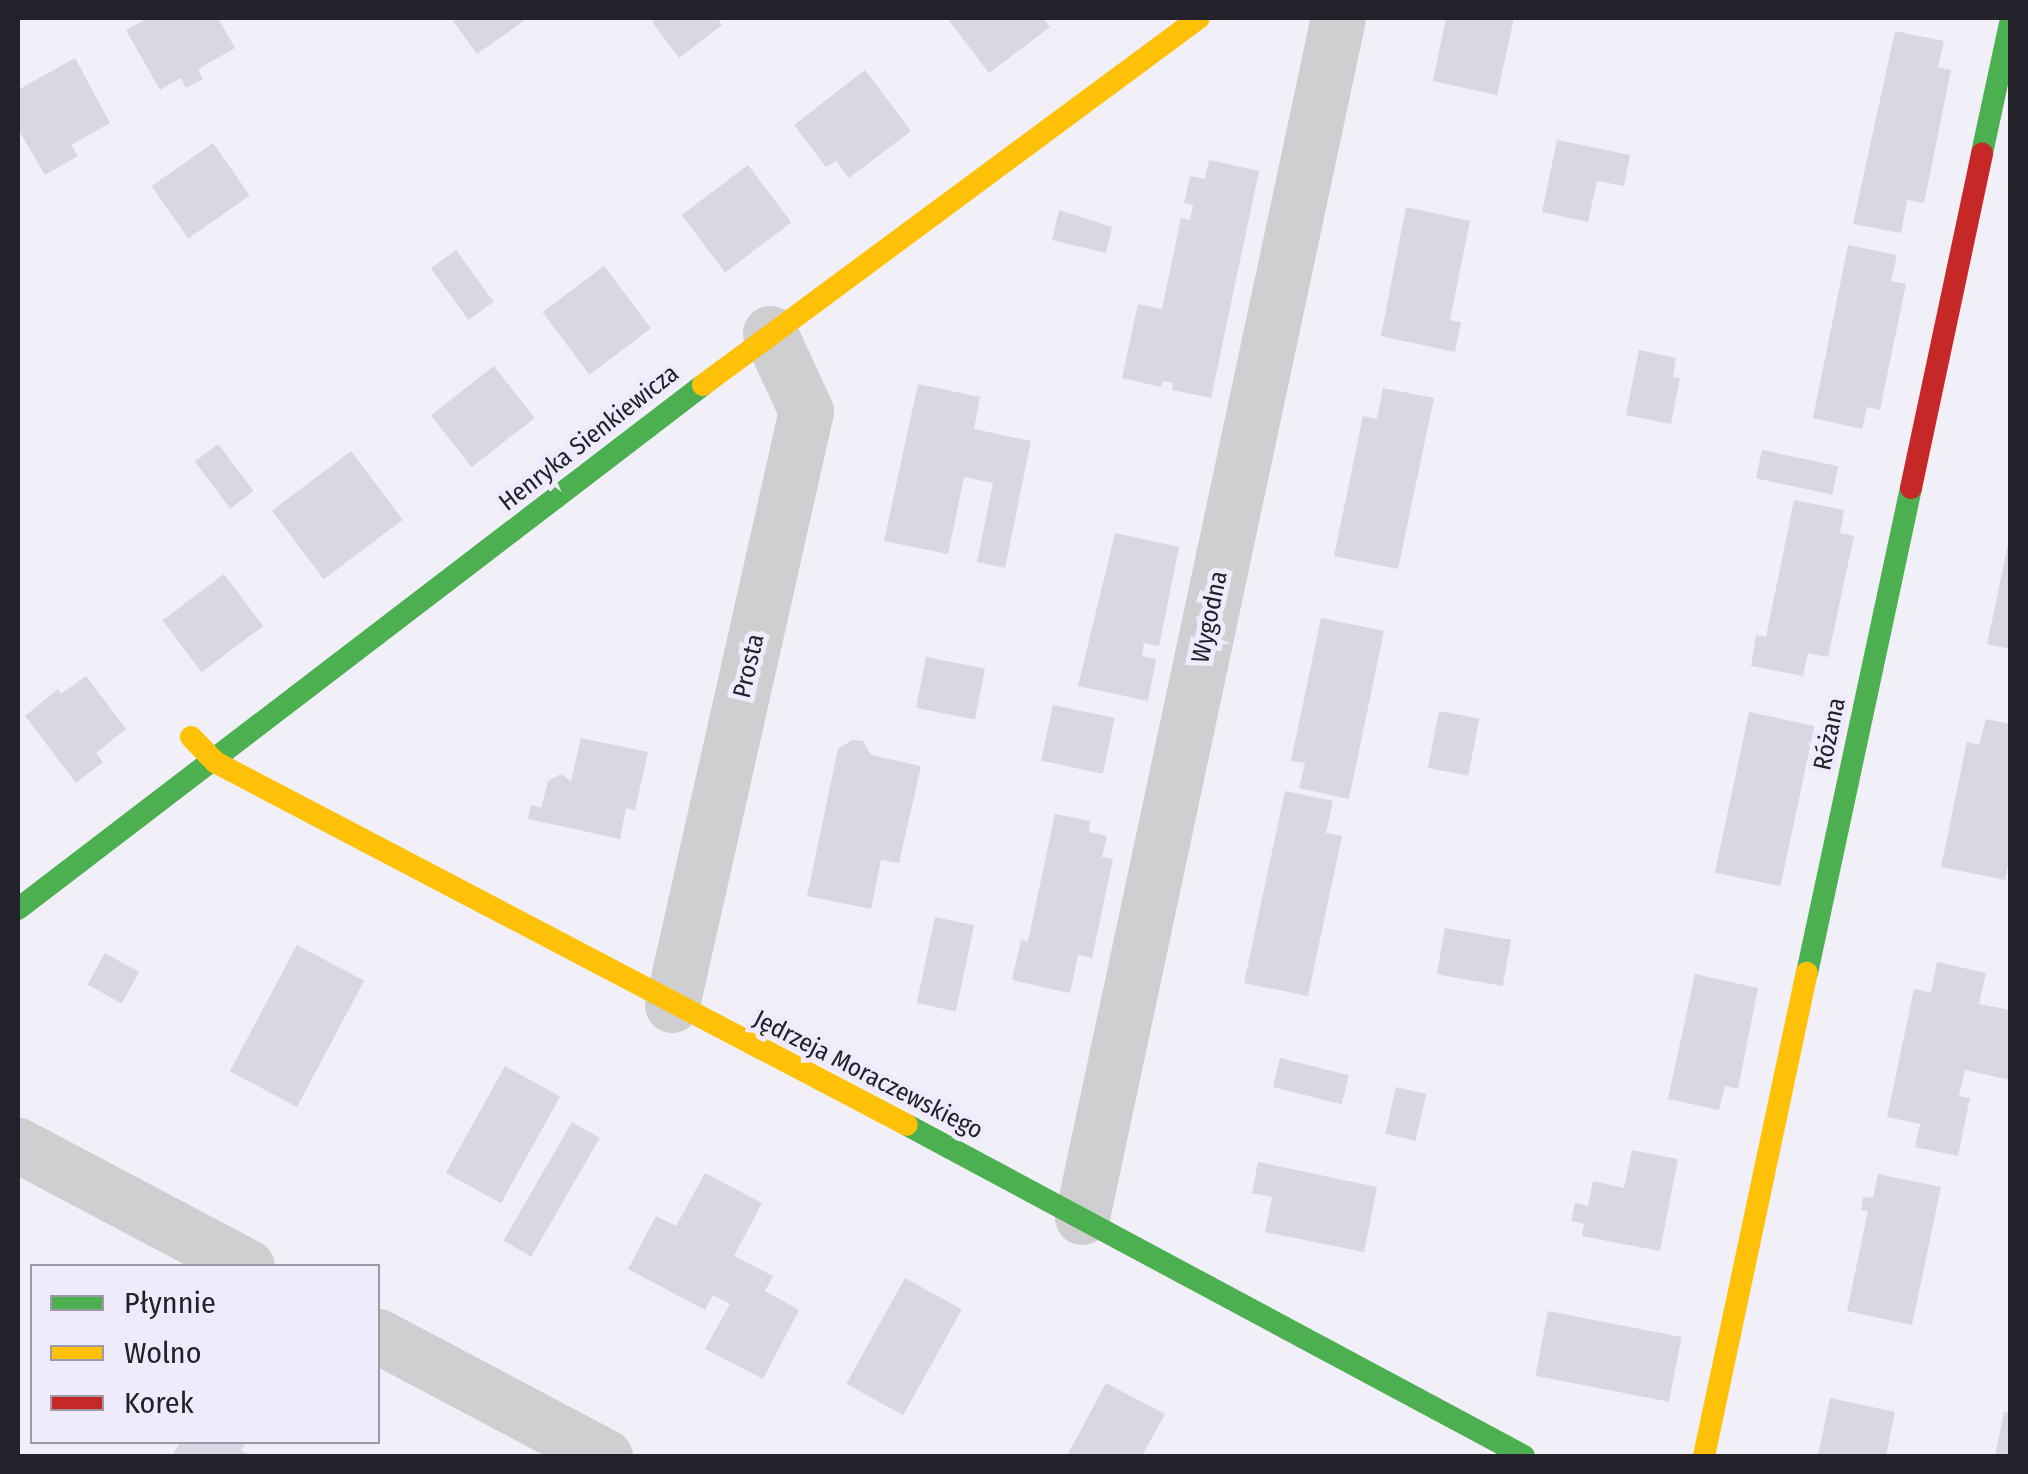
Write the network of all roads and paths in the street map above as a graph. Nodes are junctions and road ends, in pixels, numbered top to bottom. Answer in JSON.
{"nodes":[{"id":1,"x":1199,"y":18,"type":"edge"},
{"id":2,"x":1338,"y":18,"type":"edge"},
{"id":3,"x":2010,"y":23,"type":"edge"},
{"id":4,"x":770,"y":333,"type":"junction"},
{"id":5,"x":191,"y":737,"type":"dead end"},
{"id":6,"x":215,"y":762,"type":"junction"},
{"id":7,"x":18,"y":909,"type":"edge"},
{"id":8,"x":672,"y":1004,"type":"junction"},
{"id":9,"x":18,"y":1144,"type":"edge"},
{"id":10,"x":1082,"y":1217,"type":"junction"},
{"id":11,"x":243,"y":1264,"type":"edge"},
{"id":12,"x":380,"y":1337,"type":"edge"},
{"id":13,"x":605,"y":1456,"type":"edge"},
{"id":14,"x":1524,"y":1456,"type":"edge"},
{"id":15,"x":1704,"y":1456,"type":"edge"}],
"edges":[{"from":1,"to":4,"type":"street","name":"Henryka Sienkiewicza"},
{"from":2,"to":10,"type":"street","name":"Wygodna"},
{"from":3,"to":15,"type":"street","name":"Różana"},
{"from":4,"to":6,"type":"street","name":"Henryka Sienkiewicza"},
{"from":4,"to":8,"type":"street","name":"Prosta"},
{"from":5,"to":6,"type":"street","name":"Jędrzeja Moraczewskiego"},
{"from":6,"to":7,"type":"street","name":"Henryka Sienkiewicza"},
{"from":6,"to":8,"type":"street","name":"Jędrzeja Moraczewskiego"},
{"from":8,"to":10,"type":"street","name":"Jędrzeja Moraczewskiego"},
{"from":9,"to":11,"type":"street"},
{"from":10,"to":14,"type":"street","name":"Jędrzeja Moraczewskiego"},
{"from":12,"to":13,"type":"street"}]}
